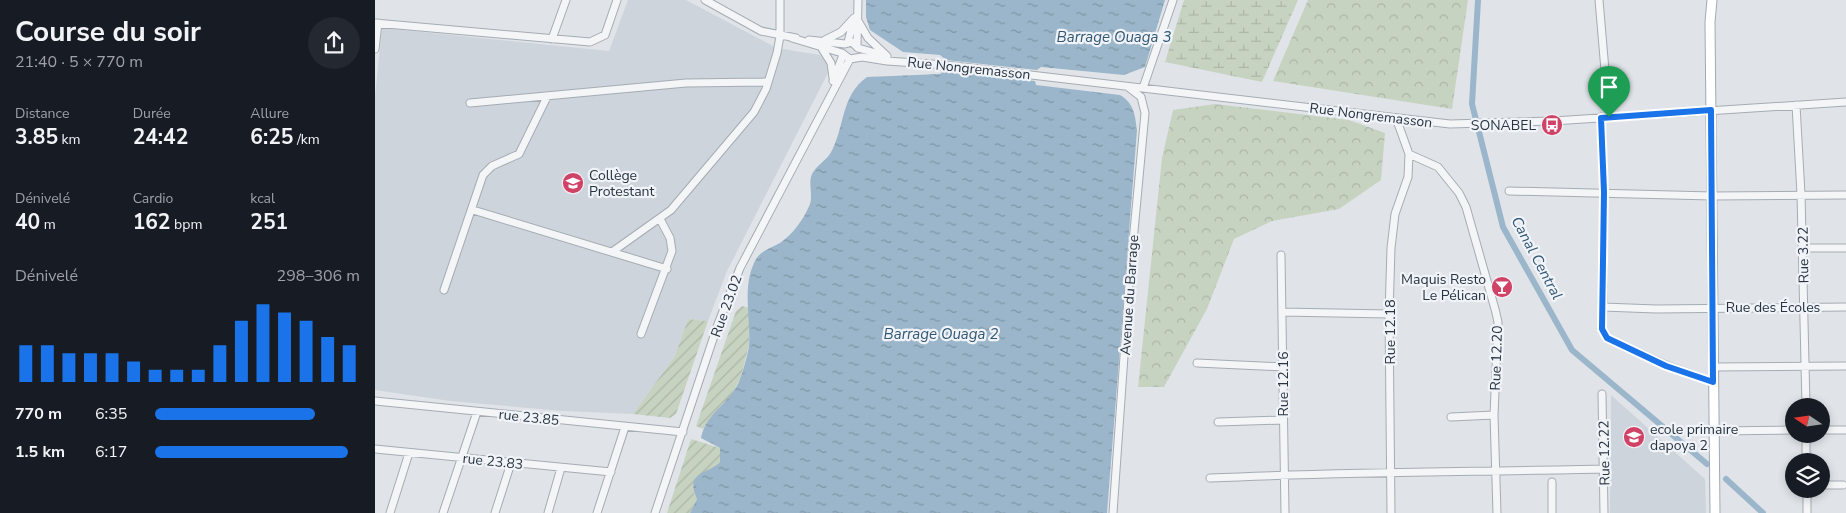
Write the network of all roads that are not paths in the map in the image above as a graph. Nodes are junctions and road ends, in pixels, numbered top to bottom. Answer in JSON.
{"nodes":[{"id":1,"x":566,"y":0,"type":"edge"},
{"id":2,"x":617,"y":0,"type":"edge"},
{"id":3,"x":705,"y":0,"type":"edge"},
{"id":4,"x":780,"y":0,"type":"edge"},
{"id":5,"x":1173,"y":0,"type":"edge"},
{"id":6,"x":1599,"y":0,"type":"edge"},
{"id":7,"x":1711,"y":0,"type":"edge"},
{"id":8,"x":858,"y":1,"type":"edge"},
{"id":9,"x":856,"y":19,"type":"junction"},
{"id":10,"x":377,"y":23,"type":"edge"},
{"id":11,"x":780,"y":36,"type":"junction"},
{"id":12,"x":553,"y":38,"type":"junction"},
{"id":13,"x":846,"y":43,"type":"junction"},
{"id":14,"x":821,"y":44,"type":"junction"},
{"id":15,"x":857,"y":47,"type":"junction"},
{"id":16,"x":375,"y":49,"type":"edge"},
{"id":17,"x":848,"y":56,"type":"junction"},
{"id":18,"x":887,"y":56,"type":"junction"},
{"id":19,"x":898,"y":60,"type":"junction"},
{"id":20,"x":768,"y":82,"type":"junction"},
{"id":21,"x":1126,"y":86,"type":"junction"},
{"id":22,"x":831,"y":87,"type":"junction"},
{"id":23,"x":1143,"y":88,"type":"junction"},
{"id":24,"x":547,"y":97,"type":"junction"},
{"id":25,"x":1846,"y":102,"type":"edge"},
{"id":26,"x":470,"y":103,"type":"dead end"},
{"id":27,"x":1796,"y":105,"type":"junction"},
{"id":28,"x":822,"y":109,"type":"junction"},
{"id":29,"x":1711,"y":110,"type":"junction"},
{"id":30,"x":1605,"y":117,"type":"junction"},
{"id":31,"x":1396,"y":118,"type":"junction"},
{"id":32,"x":1409,"y":154,"type":"junction"},
{"id":33,"x":1509,"y":191,"type":"dead end"},
{"id":34,"x":1604,"y":192,"type":"junction"},
{"id":35,"x":1801,"y":194,"type":"junction"},
{"id":36,"x":1846,"y":195,"type":"edge"},
{"id":37,"x":1712,"y":196,"type":"junction"},
{"id":38,"x":473,"y":210,"type":"junction"},
{"id":39,"x":660,"y":219,"type":"junction"},
{"id":40,"x":1803,"y":248,"type":"junction"},
{"id":41,"x":1846,"y":248,"type":"edge"},
{"id":42,"x":612,"y":252,"type":"junction"},
{"id":43,"x":1281,"y":255,"type":"dead end"},
{"id":44,"x":667,"y":269,"type":"junction"},
{"id":45,"x":443,"y":290,"type":"dead end"},
{"id":46,"x":1712,"y":306,"type":"junction"},
{"id":47,"x":1603,"y":307,"type":"junction"},
{"id":48,"x":1804,"y":307,"type":"junction"},
{"id":49,"x":1846,"y":307,"type":"edge"},
{"id":50,"x":1282,"y":312,"type":"junction"},
{"id":51,"x":1389,"y":314,"type":"junction"},
{"id":52,"x":641,"y":334,"type":"dead end"},
{"id":53,"x":1197,"y":363,"type":"dead end"},
{"id":54,"x":1806,"y":366,"type":"junction"},
{"id":55,"x":1846,"y":366,"type":"edge"},
{"id":56,"x":1284,"y":367,"type":"junction"},
{"id":57,"x":1713,"y":367,"type":"junction"},
{"id":58,"x":1713,"y":382,"type":"junction"},
{"id":59,"x":1602,"y":394,"type":"dead end"},
{"id":60,"x":1806,"y":398,"type":"edge"},
{"id":61,"x":375,"y":401,"type":"edge"},
{"id":62,"x":477,"y":412,"type":"junction"},
{"id":63,"x":1494,"y":415,"type":"junction"},
{"id":64,"x":1451,"y":417,"type":"dead end"},
{"id":65,"x":1283,"y":420,"type":"junction"},
{"id":66,"x":1218,"y":422,"type":"dead end"},
{"id":67,"x":625,"y":427,"type":"junction"},
{"id":68,"x":1785,"y":430,"type":"edge"},
{"id":69,"x":1830,"y":430,"type":"edge"},
{"id":70,"x":1846,"y":430,"type":"edge"},
{"id":71,"x":1714,"y":431,"type":"junction"},
{"id":72,"x":683,"y":432,"type":"junction"},
{"id":73,"x":375,"y":449,"type":"edge"},
{"id":74,"x":409,"y":453,"type":"junction"},
{"id":75,"x":461,"y":458,"type":"junction"},
{"id":76,"x":511,"y":463,"type":"junction"},
{"id":77,"x":561,"y":468,"type":"junction"},
{"id":78,"x":1604,"y":469,"type":"junction"},
{"id":79,"x":1497,"y":471,"type":"junction"},
{"id":80,"x":611,"y":472,"type":"junction"},
{"id":81,"x":1389,"y":472,"type":"junction"},
{"id":82,"x":1284,"y":474,"type":"junction"},
{"id":83,"x":1210,"y":478,"type":"dead end"},
{"id":84,"x":1552,"y":482,"type":"dead end"},
{"id":85,"x":1830,"y":485,"type":"edge"},
{"id":86,"x":1843,"y":485,"type":"dead end"},
{"id":87,"x":1807,"y":498,"type":"edge"},
{"id":88,"x":390,"y":513,"type":"edge"},
{"id":89,"x":443,"y":513,"type":"edge"},
{"id":90,"x":495,"y":513,"type":"edge"},
{"id":91,"x":548,"y":513,"type":"edge"},
{"id":92,"x":597,"y":513,"type":"edge"},
{"id":93,"x":655,"y":513,"type":"edge"},
{"id":94,"x":1113,"y":513,"type":"edge"},
{"id":95,"x":1285,"y":513,"type":"edge"},
{"id":96,"x":1391,"y":513,"type":"edge"},
{"id":97,"x":1497,"y":513,"type":"edge"},
{"id":98,"x":1552,"y":513,"type":"edge"},
{"id":99,"x":1604,"y":513,"type":"edge"},
{"id":100,"x":1715,"y":513,"type":"edge"},
{"id":101,"x":1807,"y":513,"type":"edge"}],
"edges":[{"from":1,"to":12,"type":"street"},
{"from":2,"to":12,"type":"street"},
{"from":3,"to":11,"type":"street","name":"Rue Nongremasson"},
{"from":4,"to":11,"type":"street"},
{"from":5,"to":23,"type":"street"},
{"from":6,"to":30,"type":"street"},
{"from":7,"to":29,"type":"main road"},
{"from":8,"to":9,"type":"street"},
{"from":9,"to":13,"type":"street"},
{"from":9,"to":14,"type":"street"},
{"from":9,"to":15,"type":"street"},
{"from":9,"to":18,"type":"street"},
{"from":10,"to":12,"type":"street"},
{"from":10,"to":16,"type":"street"},
{"from":11,"to":14,"type":"street","name":"Rue Nongremasson"},
{"from":11,"to":20,"type":"street"},
{"from":13,"to":14,"type":"street","name":"Rue Nongremasson"},
{"from":13,"to":15,"type":"street","name":"Rue Nongremasson"},
{"from":13,"to":17,"type":"street"},
{"from":14,"to":17,"type":"street","name":"Rue Nongremasson"},
{"from":14,"to":22,"type":"street"},
{"from":15,"to":17,"type":"street"},
{"from":15,"to":18,"type":"street","name":"Rue Nongremasson"},
{"from":17,"to":19,"type":"street","name":"Rue Nongremasson"},
{"from":17,"to":22,"type":"street","name":"Rue 23.02"},
{"from":17,"to":28,"type":"street","name":"Rue 23.02"},
{"from":18,"to":19,"type":"street","name":"Rue Nongremasson"},
{"from":19,"to":21,"type":"street","name":"Rue Nongremasson"},
{"from":20,"to":24,"type":"street"},
{"from":20,"to":39,"type":"street"},
{"from":21,"to":23,"type":"street","name":"Rue Nongremasson"},
{"from":21,"to":94,"type":"street","name":"Avenue du Barrage"},
{"from":22,"to":28,"type":"street","name":"Rue 23.02"},
{"from":23,"to":31,"type":"street","name":"Rue Nongremasson"},
{"from":24,"to":26,"type":"street"},
{"from":24,"to":38,"type":"street"},
{"from":25,"to":27,"type":"street","name":"Rue Nongremasson"},
{"from":27,"to":29,"type":"street","name":"Rue Nongremasson"},
{"from":27,"to":35,"type":"street","name":"Rue 3.22"},
{"from":28,"to":72,"type":"street","name":"Rue 23.02"},
{"from":29,"to":30,"type":"street","name":"Rue Nongremasson"},
{"from":29,"to":37,"type":"main road"},
{"from":30,"to":31,"type":"street","name":"Rue Nongremasson"},
{"from":30,"to":34,"type":"street"},
{"from":31,"to":32,"type":"street"},
{"from":32,"to":51,"type":"street","name":"Rue 12.18"},
{"from":32,"to":63,"type":"street","name":"Rue 12.20"},
{"from":33,"to":34,"type":"street"},
{"from":34,"to":37,"type":"street"},
{"from":34,"to":47,"type":"street"},
{"from":35,"to":36,"type":"street"},
{"from":35,"to":37,"type":"street"},
{"from":35,"to":40,"type":"street","name":"Rue 3.22"},
{"from":37,"to":46,"type":"main road"},
{"from":38,"to":42,"type":"street"},
{"from":38,"to":45,"type":"street"},
{"from":39,"to":42,"type":"street"},
{"from":39,"to":44,"type":"street"},
{"from":40,"to":41,"type":"street"},
{"from":40,"to":48,"type":"street","name":"Rue 3.22"},
{"from":42,"to":44,"type":"street"},
{"from":43,"to":50,"type":"street","name":"Rue 12.16"},
{"from":44,"to":52,"type":"street"},
{"from":46,"to":47,"type":"street","name":"Rue des Écoles"},
{"from":46,"to":48,"type":"street","name":"Rue des Écoles"},
{"from":46,"to":57,"type":"main road"},
{"from":47,"to":58,"type":"street"},
{"from":48,"to":49,"type":"street","name":"Rue des Écoles"},
{"from":48,"to":54,"type":"street","name":"Rue 3.22"},
{"from":50,"to":51,"type":"street"},
{"from":50,"to":56,"type":"street","name":"Rue 12.16"},
{"from":51,"to":81,"type":"street","name":"Rue 12.18"},
{"from":53,"to":56,"type":"street"},
{"from":54,"to":55,"type":"street"},
{"from":54,"to":57,"type":"street"},
{"from":54,"to":60,"type":"street","name":"Rue 3.22"},
{"from":56,"to":65,"type":"street","name":"Rue 12.16"},
{"from":57,"to":58,"type":"main road"},
{"from":58,"to":71,"type":"main road"},
{"from":59,"to":78,"type":"street","name":"Rue 12.22"},
{"from":61,"to":62,"type":"street","name":"rue 23.85"},
{"from":62,"to":67,"type":"street","name":"rue 23.85"},
{"from":62,"to":75,"type":"street"},
{"from":63,"to":64,"type":"street"},
{"from":63,"to":79,"type":"street","name":"Rue 12.20"},
{"from":65,"to":66,"type":"street"},
{"from":65,"to":82,"type":"street","name":"Rue 12.16"},
{"from":67,"to":72,"type":"street","name":"rue 23.85"},
{"from":67,"to":80,"type":"street"},
{"from":68,"to":71,"type":"street"},
{"from":69,"to":70,"type":"street"},
{"from":71,"to":100,"type":"main road"},
{"from":72,"to":93,"type":"street","name":"Rue 23.02"},
{"from":73,"to":74,"type":"street","name":"rue 23.83"},
{"from":74,"to":75,"type":"street","name":"rue 23.83"},
{"from":74,"to":88,"type":"street"},
{"from":75,"to":76,"type":"street","name":"rue 23.83"},
{"from":75,"to":89,"type":"street"},
{"from":76,"to":77,"type":"street","name":"rue 23.83"},
{"from":76,"to":90,"type":"street"},
{"from":77,"to":80,"type":"street","name":"rue 23.83"},
{"from":77,"to":91,"type":"street"},
{"from":78,"to":79,"type":"street"},
{"from":78,"to":99,"type":"street","name":"Rue 12.22"},
{"from":79,"to":81,"type":"street"},
{"from":79,"to":97,"type":"street","name":"Rue 12.20"},
{"from":80,"to":92,"type":"street"},
{"from":81,"to":82,"type":"street"},
{"from":81,"to":96,"type":"street","name":"Rue 12.18"},
{"from":82,"to":83,"type":"street"},
{"from":82,"to":95,"type":"street","name":"Rue 12.16"},
{"from":84,"to":98,"type":"street"},
{"from":85,"to":86,"type":"street"},
{"from":87,"to":101,"type":"street"}]}
